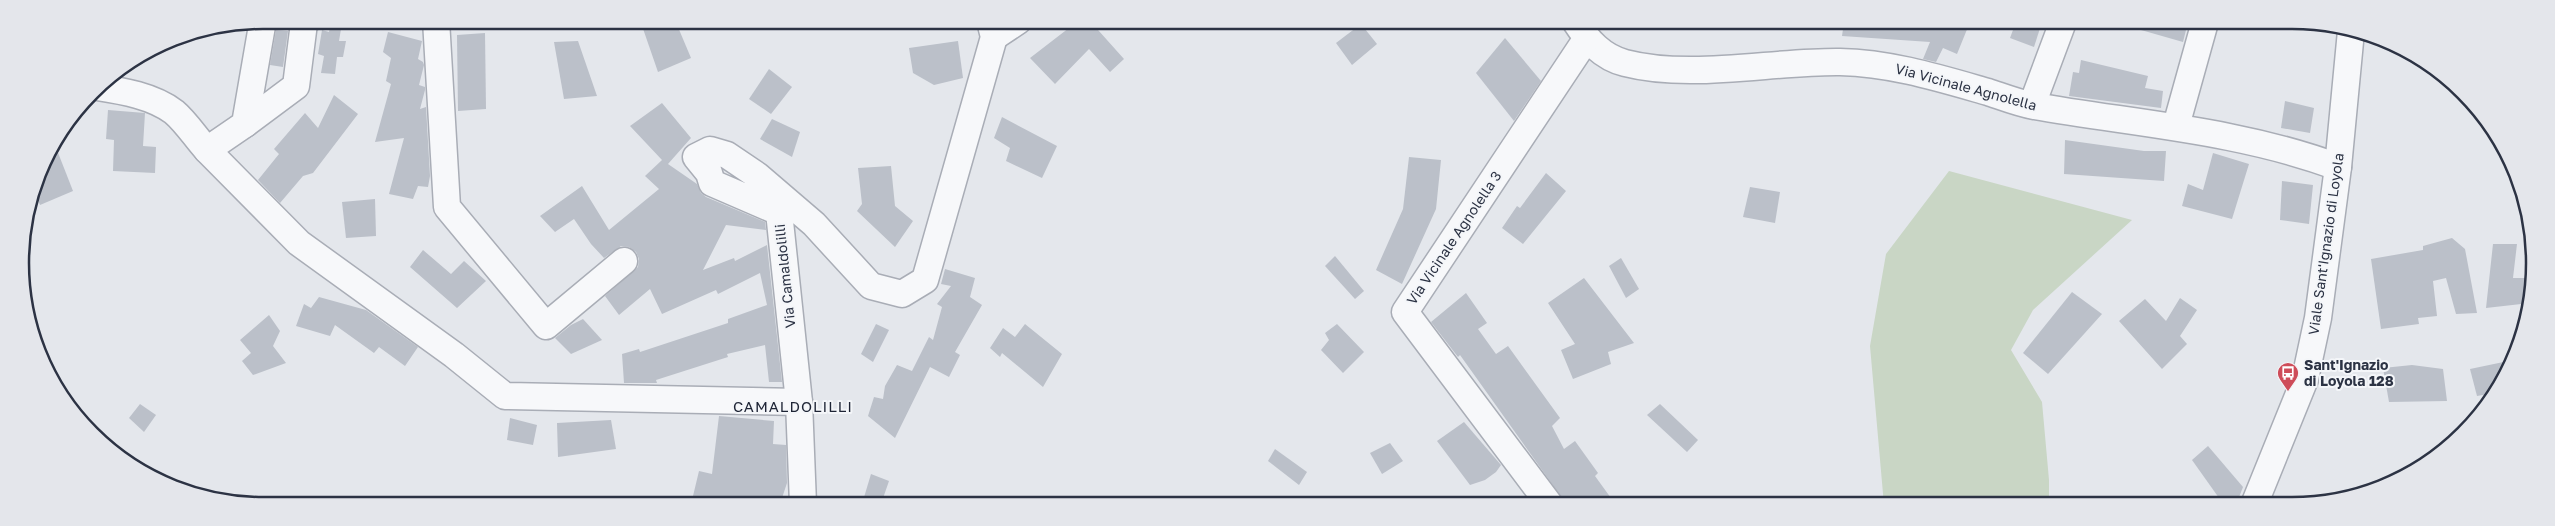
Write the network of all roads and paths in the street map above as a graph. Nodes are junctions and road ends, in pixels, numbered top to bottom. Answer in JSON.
{"nodes":[{"id":1,"x":261,"y":29,"type":"edge"},
{"id":2,"x":303,"y":29,"type":"edge"},
{"id":3,"x":437,"y":29,"type":"edge"},
{"id":4,"x":992,"y":29,"type":"edge"},
{"id":5,"x":2060,"y":29,"type":"edge"},
{"id":6,"x":2203,"y":29,"type":"edge"},
{"id":7,"x":1581,"y":30,"type":"edge"},
{"id":8,"x":2351,"y":36,"type":"edge"},
{"id":9,"x":107,"y":88,"type":"edge"},
{"id":10,"x":2032,"y":105,"type":"junction"},
{"id":11,"x":245,"y":124,"type":"junction"},
{"id":12,"x":2176,"y":126,"type":"junction"},
{"id":13,"x":207,"y":150,"type":"junction"},
{"id":14,"x":2338,"y":167,"type":"junction"},
{"id":15,"x":624,"y":261,"type":"dead end"},
{"id":16,"x":799,"y":402,"type":"junction"},
{"id":17,"x":803,"y":497,"type":"edge"},
{"id":18,"x":1544,"y":497,"type":"edge"},
{"id":19,"x":2257,"y":497,"type":"edge"}],
"edges":[{"from":1,"to":11,"type":"street"},
{"from":2,"to":11,"type":"street"},
{"from":3,"to":15,"type":"street"},
{"from":4,"to":16,"type":"street","name":"Via Camaldolilli"},
{"from":5,"to":10,"type":"street"},
{"from":6,"to":12,"type":"street"},
{"from":7,"to":10,"type":"street","name":"Via Vicinale Agnolella"},
{"from":7,"to":18,"type":"street","name":"Via Vicinale Agnolella 3"},
{"from":8,"to":14,"type":"street","name":"Viale Sant'Ignazio di Loyola"},
{"from":9,"to":13,"type":"street"},
{"from":10,"to":12,"type":"street","name":"Via Vicinale Agnolella"},
{"from":11,"to":13,"type":"street"},
{"from":12,"to":14,"type":"street","name":"Via Vicinale Agnolella"},
{"from":13,"to":16,"type":"street"},
{"from":14,"to":19,"type":"street","name":"Viale Sant'Ignazio di Loyola"},
{"from":16,"to":17,"type":"street","name":"Via Camaldolilli"}]}
